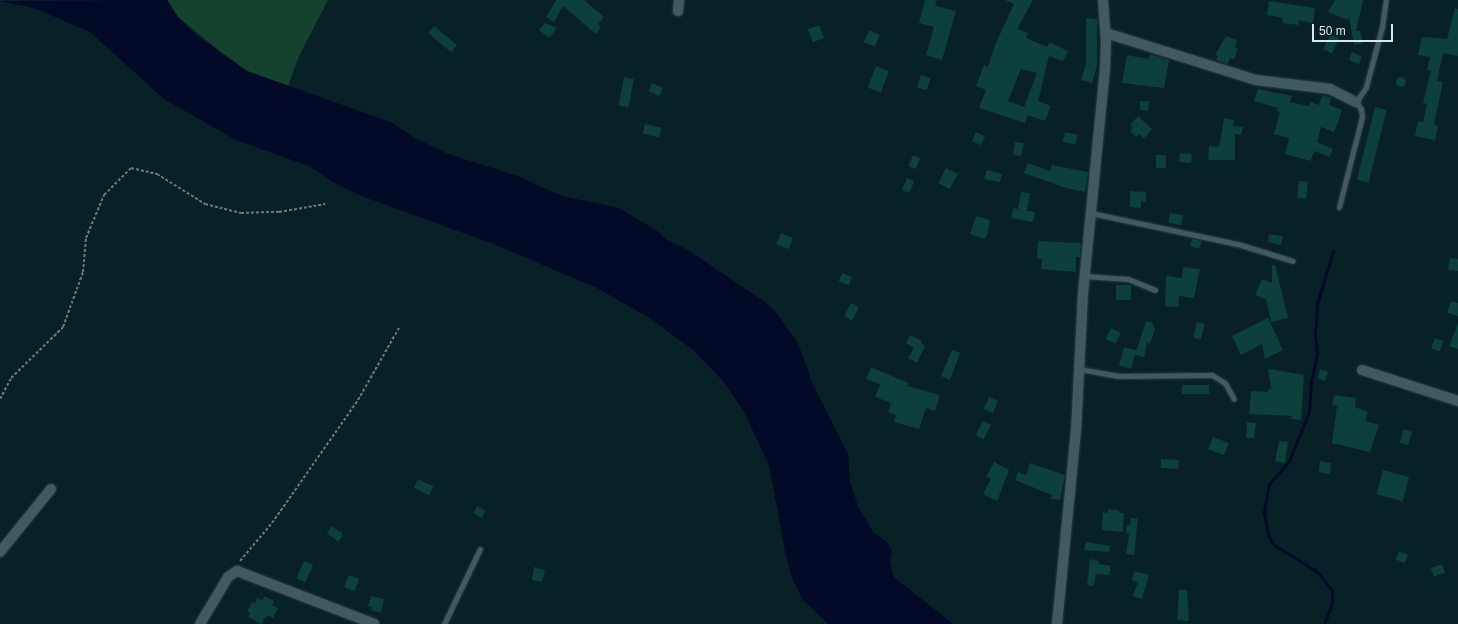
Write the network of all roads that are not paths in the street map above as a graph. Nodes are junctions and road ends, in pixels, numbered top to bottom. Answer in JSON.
{"nodes":[{"id":1,"x":679,"y":0,"type":"edge"},
{"id":2,"x":1102,"y":0,"type":"edge"},
{"id":3,"x":1386,"y":0,"type":"edge"},
{"id":4,"x":678,"y":11,"type":"dead end"},
{"id":5,"x":1106,"y":33,"type":"junction"},
{"id":6,"x":1356,"y":102,"type":"junction"},
{"id":7,"x":1339,"y":207,"type":"dead end"},
{"id":8,"x":1091,"y":213,"type":"junction"},
{"id":9,"x":1293,"y":261,"type":"dead end"},
{"id":10,"x":1084,"y":276,"type":"junction"},
{"id":11,"x":1155,"y":290,"type":"dead end"},
{"id":12,"x":1078,"y":369,"type":"junction"},
{"id":13,"x":1362,"y":370,"type":"dead end"},
{"id":14,"x":1234,"y":398,"type":"dead end"},
{"id":15,"x":1458,"y":401,"type":"edge"},
{"id":16,"x":51,"y":489,"type":"dead end"},
{"id":17,"x":480,"y":549,"type":"dead end"},
{"id":18,"x":0,"y":552,"type":"edge"},
{"id":19,"x":200,"y":624,"type":"edge"},
{"id":20,"x":374,"y":624,"type":"edge"},
{"id":21,"x":444,"y":624,"type":"edge"},
{"id":22,"x":1057,"y":624,"type":"edge"}],
"edges":[{"from":1,"to":4,"type":"street"},
{"from":2,"to":5,"type":"street"},
{"from":3,"to":6,"type":"lane"},
{"from":5,"to":6,"type":"street"},
{"from":5,"to":8,"type":"street"},
{"from":6,"to":7,"type":"lane"},
{"from":8,"to":9,"type":"lane"},
{"from":8,"to":10,"type":"street"},
{"from":10,"to":11,"type":"lane"},
{"from":10,"to":12,"type":"street"},
{"from":12,"to":14,"type":"lane"},
{"from":12,"to":22,"type":"street"},
{"from":13,"to":15,"type":"street"},
{"from":16,"to":18,"type":"street"},
{"from":17,"to":21,"type":"lane"},
{"from":19,"to":20,"type":"street"}]}
